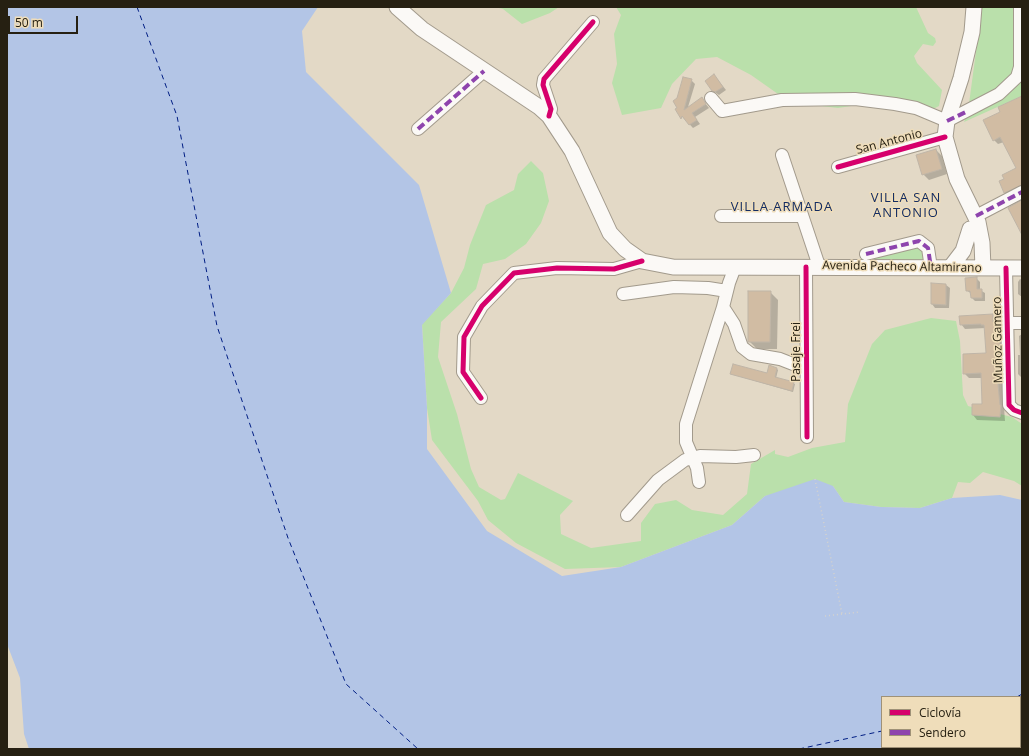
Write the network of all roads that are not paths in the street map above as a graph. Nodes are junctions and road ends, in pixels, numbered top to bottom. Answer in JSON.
{"nodes":[{"id":1,"x":397,"y":7,"type":"edge"},
{"id":2,"x":974,"y":7,"type":"edge"},
{"id":3,"x":1020,"y":7,"type":"edge"},
{"id":4,"x":593,"y":22,"type":"dead end"},
{"id":5,"x":484,"y":71,"type":"junction"},
{"id":6,"x":711,"y":98,"type":"dead end"},
{"id":7,"x":549,"y":116,"type":"junction"},
{"id":8,"x":947,"y":121,"type":"junction"},
{"id":9,"x":418,"y":129,"type":"dead end"},
{"id":10,"x":945,"y":137,"type":"junction"},
{"id":11,"x":782,"y":156,"type":"dead end"},
{"id":12,"x":838,"y":167,"type":"dead end"},
{"id":13,"x":1022,"y":192,"type":"edge"},
{"id":14,"x":721,"y":216,"type":"dead end"},
{"id":15,"x":802,"y":216,"type":"junction"},
{"id":16,"x":975,"y":225,"type":"junction"},
{"id":17,"x":866,"y":254,"type":"dead end"},
{"id":18,"x":642,"y":261,"type":"junction"},
{"id":19,"x":812,"y":266,"type":"junction"},
{"id":20,"x":735,"y":267,"type":"junction"},
{"id":21,"x":931,"y":268,"type":"junction"},
{"id":22,"x":950,"y":268,"type":"junction"},
{"id":23,"x":978,"y":268,"type":"junction"},
{"id":24,"x":1006,"y":268,"type":"junction"},
{"id":25,"x":1022,"y":268,"type":"edge"},
{"id":26,"x":727,"y":291,"type":"junction"},
{"id":27,"x":623,"y":294,"type":"dead end"},
{"id":28,"x":723,"y":307,"type":"junction"},
{"id":29,"x":1008,"y":323,"type":"junction"},
{"id":30,"x":1022,"y":323,"type":"edge"},
{"id":31,"x":798,"y":366,"type":"dead end"},
{"id":32,"x":481,"y":398,"type":"dead end"},
{"id":33,"x":1018,"y":412,"type":"edge"},
{"id":34,"x":807,"y":437,"type":"dead end"},
{"id":35,"x":754,"y":455,"type":"dead end"},
{"id":36,"x":693,"y":457,"type":"junction"},
{"id":37,"x":699,"y":482,"type":"dead end"},
{"id":38,"x":627,"y":515,"type":"dead end"}],
"edges":[{"from":1,"to":5,"type":"main road","name":"Avenida Pacheco Altamirano"},
{"from":2,"to":8,"type":"main road"},
{"from":3,"to":8,"type":"street"},
{"from":4,"to":7,"type":"street"},
{"from":5,"to":7,"type":"main road","name":"Avenida Pacheco Altamirano"},
{"from":5,"to":9,"type":"street"},
{"from":6,"to":8,"type":"street"},
{"from":7,"to":18,"type":"main road","name":"Avenida Pacheco Altamirano"},
{"from":8,"to":10,"type":"main road"},
{"from":10,"to":12,"type":"street","name":"San Antonio"},
{"from":10,"to":16,"type":"main road"},
{"from":11,"to":15,"type":"street","name":"Pasaje Frei"},
{"from":13,"to":16,"type":"street"},
{"from":14,"to":15,"type":"street"},
{"from":15,"to":19,"type":"street","name":"Pasaje Frei"},
{"from":16,"to":22,"type":"main road"},
{"from":16,"to":23,"type":"main road"},
{"from":16,"to":24,"type":"main road"},
{"from":17,"to":21,"type":"street"},
{"from":18,"to":20,"type":"main road","name":"Avenida Pacheco Altamirano"},
{"from":18,"to":32,"type":"street"},
{"from":19,"to":20,"type":"main road","name":"Avenida Pacheco Altamirano"},
{"from":19,"to":21,"type":"main road","name":"Avenida Pacheco Altamirano"},
{"from":19,"to":34,"type":"street","name":"Pasaje Frei"},
{"from":20,"to":26,"type":"street"},
{"from":21,"to":22,"type":"main road","name":"Avenida Pacheco Altamirano"},
{"from":22,"to":23,"type":"main road","name":"Avenida Pacheco Altamirano"},
{"from":23,"to":24,"type":"main road","name":"Avenida Pacheco Altamirano"},
{"from":24,"to":25,"type":"main road","name":"Avenida Pacheco Altamirano"},
{"from":24,"to":29,"type":"street","name":"Muñoz Gamero"},
{"from":26,"to":27,"type":"street"},
{"from":26,"to":28,"type":"street"},
{"from":28,"to":31,"type":"street"},
{"from":28,"to":36,"type":"street"},
{"from":29,"to":30,"type":"street"},
{"from":29,"to":33,"type":"street","name":"Muñoz Gamero"},
{"from":35,"to":36,"type":"street"},
{"from":36,"to":37,"type":"street"},
{"from":36,"to":38,"type":"street"}]}
